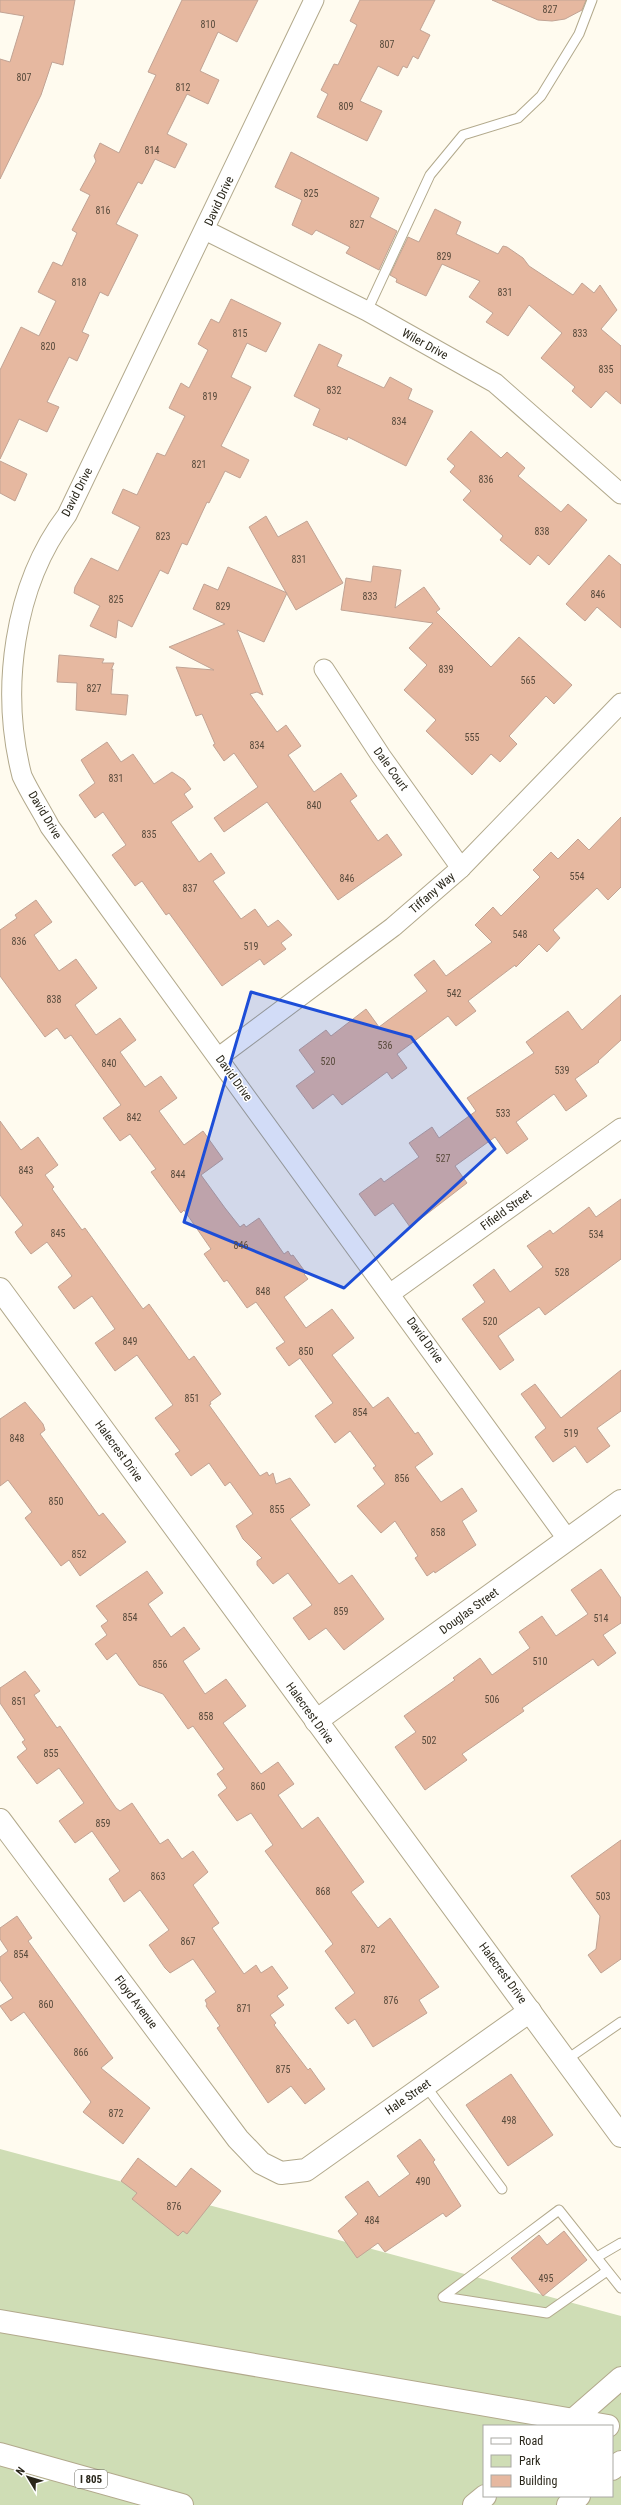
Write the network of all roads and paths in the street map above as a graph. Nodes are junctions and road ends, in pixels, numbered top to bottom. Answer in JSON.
{"nodes":[{"id":1,"x":314,"y":0,"type":"edge"},
{"id":2,"x":592,"y":0,"type":"edge"},
{"id":3,"x":205,"y":230,"type":"junction"},
{"id":4,"x":367,"y":312,"type":"junction"},
{"id":5,"x":621,"y":494,"type":"edge"},
{"id":6,"x":324,"y":669,"type":"dead end"},
{"id":7,"x":621,"y":703,"type":"edge"},
{"id":8,"x":461,"y":868,"type":"junction"},
{"id":9,"x":219,"y":1057,"type":"junction"},
{"id":10,"x":621,"y":1128,"type":"edge"},
{"id":11,"x":0,"y":1290,"type":"edge"},
{"id":12,"x":391,"y":1293,"type":"junction"},
{"id":13,"x":621,"y":1501,"type":"edge"},
{"id":14,"x":568,"y":1540,"type":"junction"},
{"id":15,"x":316,"y":1721,"type":"junction"},
{"id":16,"x":0,"y":1820,"type":"edge"},
{"id":17,"x":530,"y":2011,"type":"junction"},
{"id":18,"x":621,"y":2022,"type":"edge"},
{"id":19,"x":566,"y":2060,"type":"junction"},
{"id":20,"x":425,"y":2085,"type":"junction"},
{"id":21,"x":621,"y":2136,"type":"edge"},
{"id":22,"x":282,"y":2173,"type":"joint"},
{"id":23,"x":502,"y":2189,"type":"dead end"},
{"id":24,"x":621,"y":2243,"type":"edge"},
{"id":25,"x":597,"y":2257,"type":"junction"},
{"id":26,"x":607,"y":2271,"type":"junction"},
{"id":27,"x":621,"y":2288,"type":"edge"},
{"id":28,"x":0,"y":2320,"type":"edge"},
{"id":29,"x":621,"y":2378,"type":"edge"},
{"id":30,"x":570,"y":2422,"type":"edge"},
{"id":31,"x":598,"y":2425,"type":"edge"},
{"id":32,"x":0,"y":2454,"type":"edge"},
{"id":33,"x":621,"y":2462,"type":"edge"},
{"id":34,"x":613,"y":2468,"type":"edge"},
{"id":35,"x":484,"y":2497,"type":"edge"},
{"id":36,"x":578,"y":2497,"type":"edge"},
{"id":37,"x":182,"y":2505,"type":"edge"},
{"id":38,"x":474,"y":2505,"type":"edge"},
{"id":39,"x":568,"y":2505,"type":"edge"}],
"edges":[{"from":1,"to":3,"type":"street","name":"David Drive"},
{"from":2,"to":4,"type":"lane"},
{"from":3,"to":4,"type":"street","name":"Wiler Drive"},
{"from":3,"to":9,"type":"street","name":"David Drive"},
{"from":4,"to":5,"type":"street","name":"Wiler Drive"},
{"from":6,"to":8,"type":"street","name":"Dale Court"},
{"from":7,"to":8,"type":"street","name":"Tiffany Way"},
{"from":8,"to":9,"type":"street","name":"Tiffany Way"},
{"from":9,"to":12,"type":"street","name":"David Drive"},
{"from":10,"to":12,"type":"street","name":"Fifield Street"},
{"from":11,"to":15,"type":"main road","name":"Halecrest Drive"},
{"from":12,"to":14,"type":"street","name":"David Drive"},
{"from":13,"to":14,"type":"main road","name":"Douglas Street"},
{"from":14,"to":15,"type":"main road","name":"Douglas Street"},
{"from":15,"to":17,"type":"main road","name":"Halecrest Drive"},
{"from":16,"to":22,"type":"main road","name":"Floyd Avenue"},
{"from":17,"to":19,"type":"main road","name":"Halecrest Drive"},
{"from":17,"to":20,"type":"main road","name":"Hale Street"},
{"from":18,"to":19,"type":"lane"},
{"from":19,"to":21,"type":"main road","name":"Halecrest Drive"},
{"from":20,"to":22,"type":"main road","name":"Hale Street"},
{"from":20,"to":23,"type":"lane"},
{"from":24,"to":25,"type":"lane"},
{"from":25,"to":26,"type":"lane"},
{"from":25,"to":26,"type":"lane"},
{"from":26,"to":27,"type":"lane"},
{"from":28,"to":30,"type":"main road"},
{"from":29,"to":30,"type":"main road"},
{"from":30,"to":31,"type":"main road"},
{"from":32,"to":37,"type":"main road","number":"I 805"},
{"from":33,"to":34,"type":"main road"},
{"from":35,"to":38,"type":"main road"},
{"from":36,"to":39,"type":"main road"}]}
